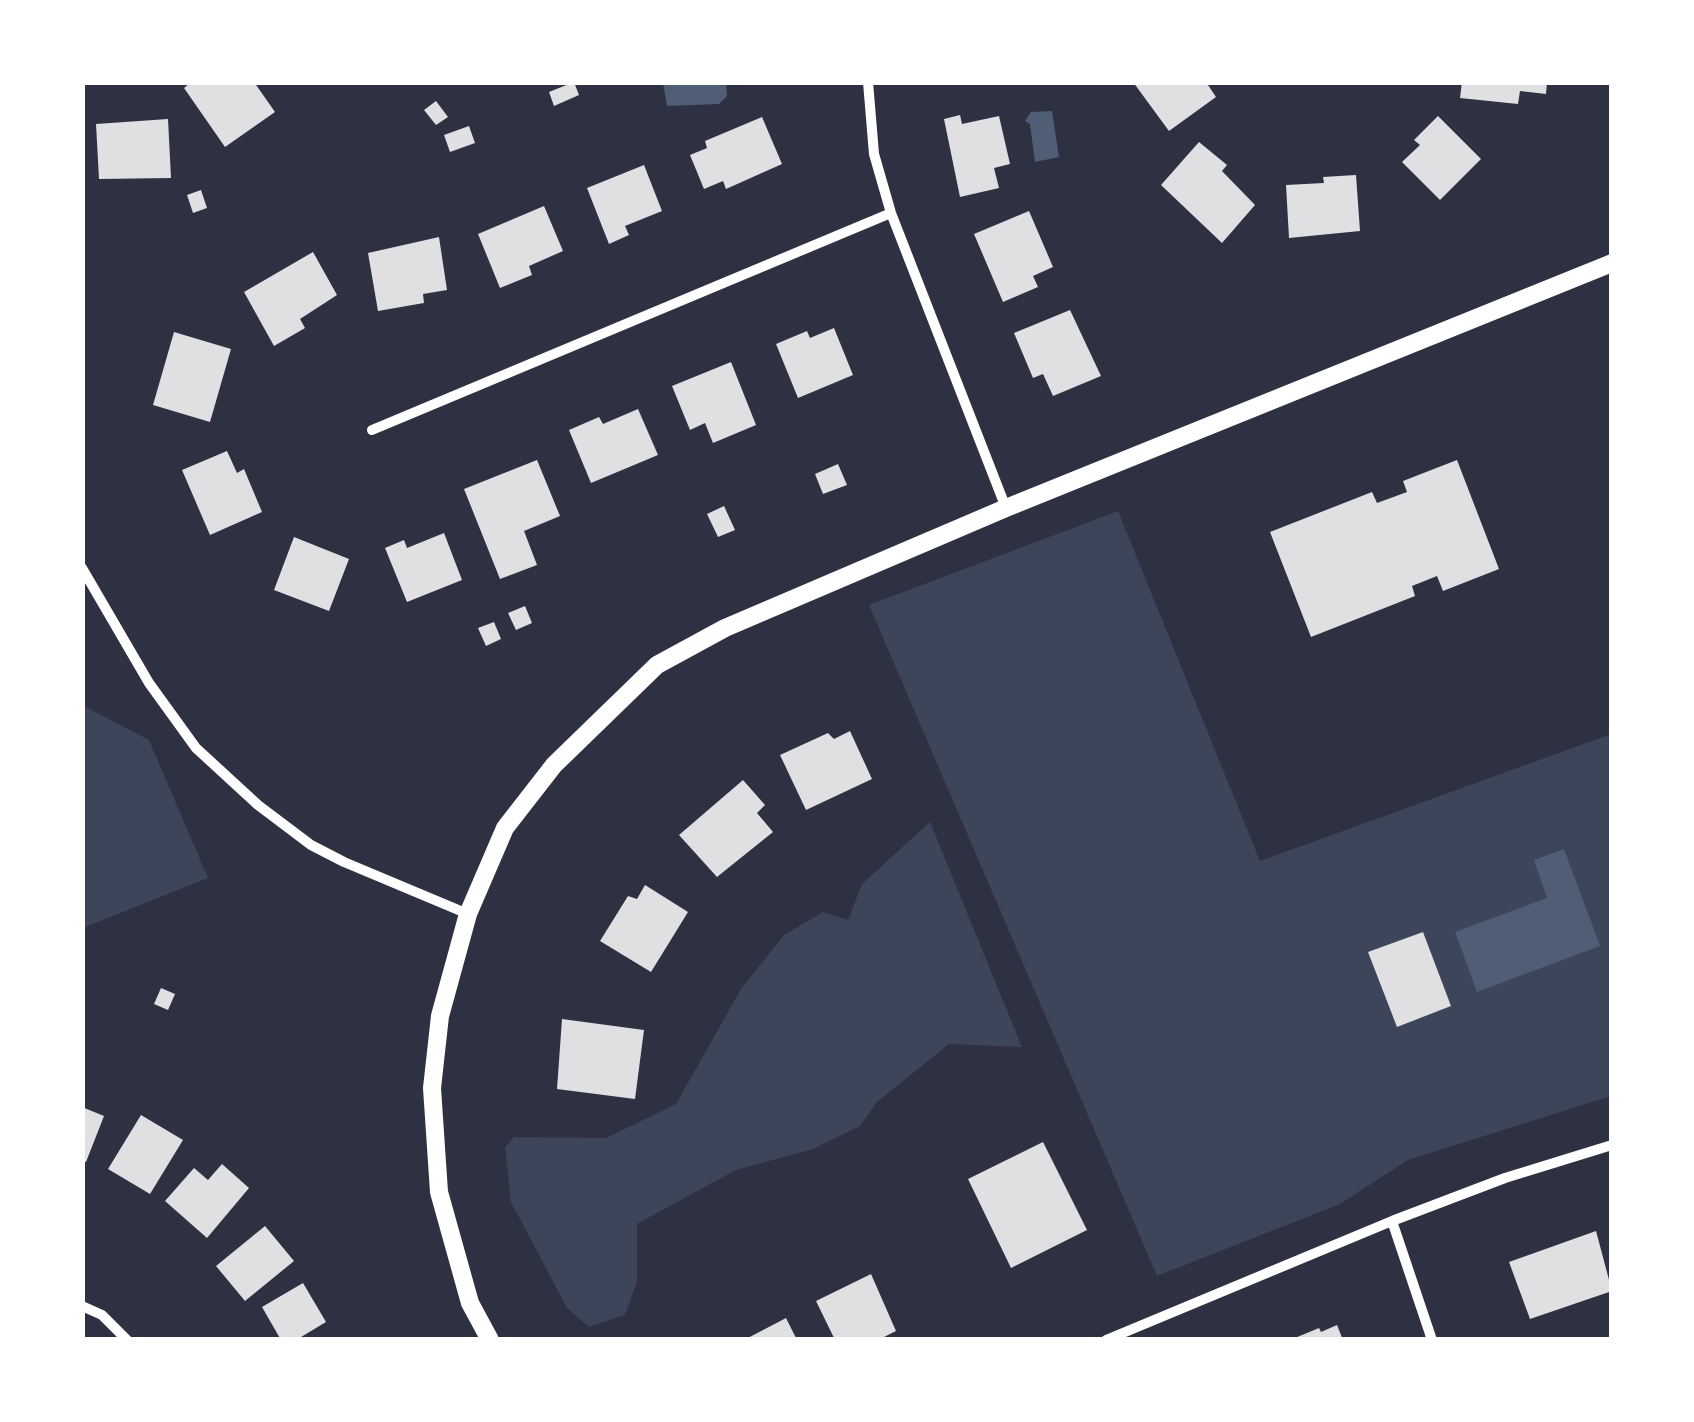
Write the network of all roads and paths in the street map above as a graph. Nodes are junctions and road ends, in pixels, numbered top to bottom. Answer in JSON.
{"nodes":[{"id":1,"x":868,"y":82,"type":"edge"},
{"id":2,"x":890,"y":213,"type":"junction"},
{"id":3,"x":1612,"y":263,"type":"edge"},
{"id":4,"x":372,"y":430,"type":"dead end"},
{"id":5,"x":1006,"y":508,"type":"junction"},
{"id":6,"x":82,"y":568,"type":"edge"},
{"id":7,"x":468,"y":914,"type":"junction"},
{"id":8,"x":1612,"y":1145,"type":"edge"},
{"id":9,"x":1392,"y":1222,"type":"junction"},
{"id":10,"x":82,"y":1306,"type":"edge"},
{"id":11,"x":127,"y":1340,"type":"edge"},
{"id":12,"x":490,"y":1340,"type":"edge"},
{"id":13,"x":1106,"y":1340,"type":"edge"},
{"id":14,"x":1432,"y":1340,"type":"edge"}],
"edges":[{"from":1,"to":2,"type":"street"},
{"from":2,"to":4,"type":"street"},
{"from":2,"to":5,"type":"street"},
{"from":3,"to":5,"type":"street"},
{"from":5,"to":7,"type":"street"},
{"from":6,"to":7,"type":"street"},
{"from":7,"to":12,"type":"street"},
{"from":8,"to":9,"type":"street"},
{"from":9,"to":13,"type":"street"},
{"from":9,"to":14,"type":"street"},
{"from":10,"to":11,"type":"street"}]}
